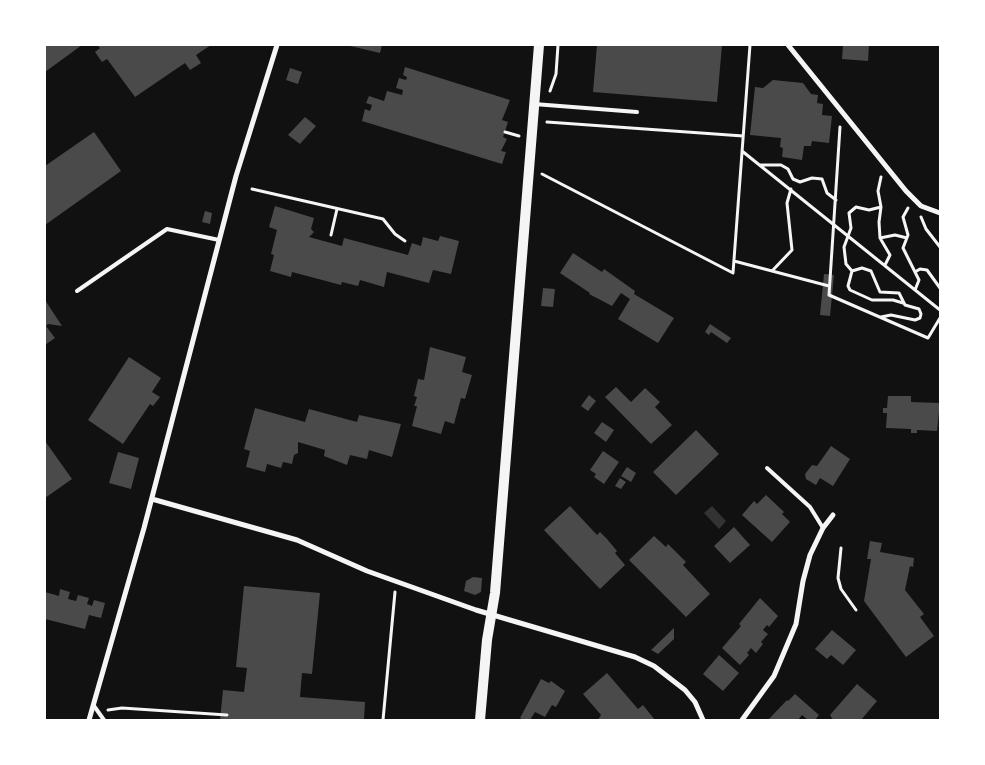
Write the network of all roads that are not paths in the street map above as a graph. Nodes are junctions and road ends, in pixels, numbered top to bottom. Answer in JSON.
{"nodes":[{"id":1,"x":277,"y":45,"type":"edge"},
{"id":2,"x":539,"y":45,"type":"edge"},
{"id":3,"x":788,"y":45,"type":"edge"},
{"id":4,"x":534,"y":104,"type":"junction"},
{"id":5,"x":637,"y":112,"type":"dead end"},
{"id":6,"x":940,"y":213,"type":"edge"},
{"id":7,"x":219,"y":240,"type":"junction"},
{"id":8,"x":77,"y":291,"type":"dead end"},
{"id":9,"x":767,"y":468,"type":"dead end"},
{"id":10,"x":152,"y":499,"type":"junction"},
{"id":11,"x":833,"y":515,"type":"dead end"},
{"id":12,"x":823,"y":528,"type":"junction"},
{"id":13,"x":492,"y":614,"type":"junction"},
{"id":14,"x":94,"y":706,"type":"junction"},
{"id":15,"x":89,"y":720,"type":"edge"},
{"id":16,"x":104,"y":720,"type":"edge"},
{"id":17,"x":480,"y":720,"type":"edge"},
{"id":18,"x":703,"y":720,"type":"edge"},
{"id":19,"x":742,"y":720,"type":"edge"}],
"edges":[{"from":1,"to":7,"type":"street"},
{"from":2,"to":4,"type":"main road"},
{"from":3,"to":6,"type":"street"},
{"from":4,"to":5,"type":"lane"},
{"from":4,"to":13,"type":"main road"},
{"from":7,"to":8,"type":"lane"},
{"from":7,"to":10,"type":"street"},
{"from":9,"to":12,"type":"lane"},
{"from":10,"to":13,"type":"street"},
{"from":10,"to":14,"type":"street"},
{"from":11,"to":12,"type":"street"},
{"from":12,"to":19,"type":"street"},
{"from":13,"to":17,"type":"main road"},
{"from":13,"to":18,"type":"street"},
{"from":14,"to":15,"type":"street"},
{"from":14,"to":16,"type":"lane"}]}
